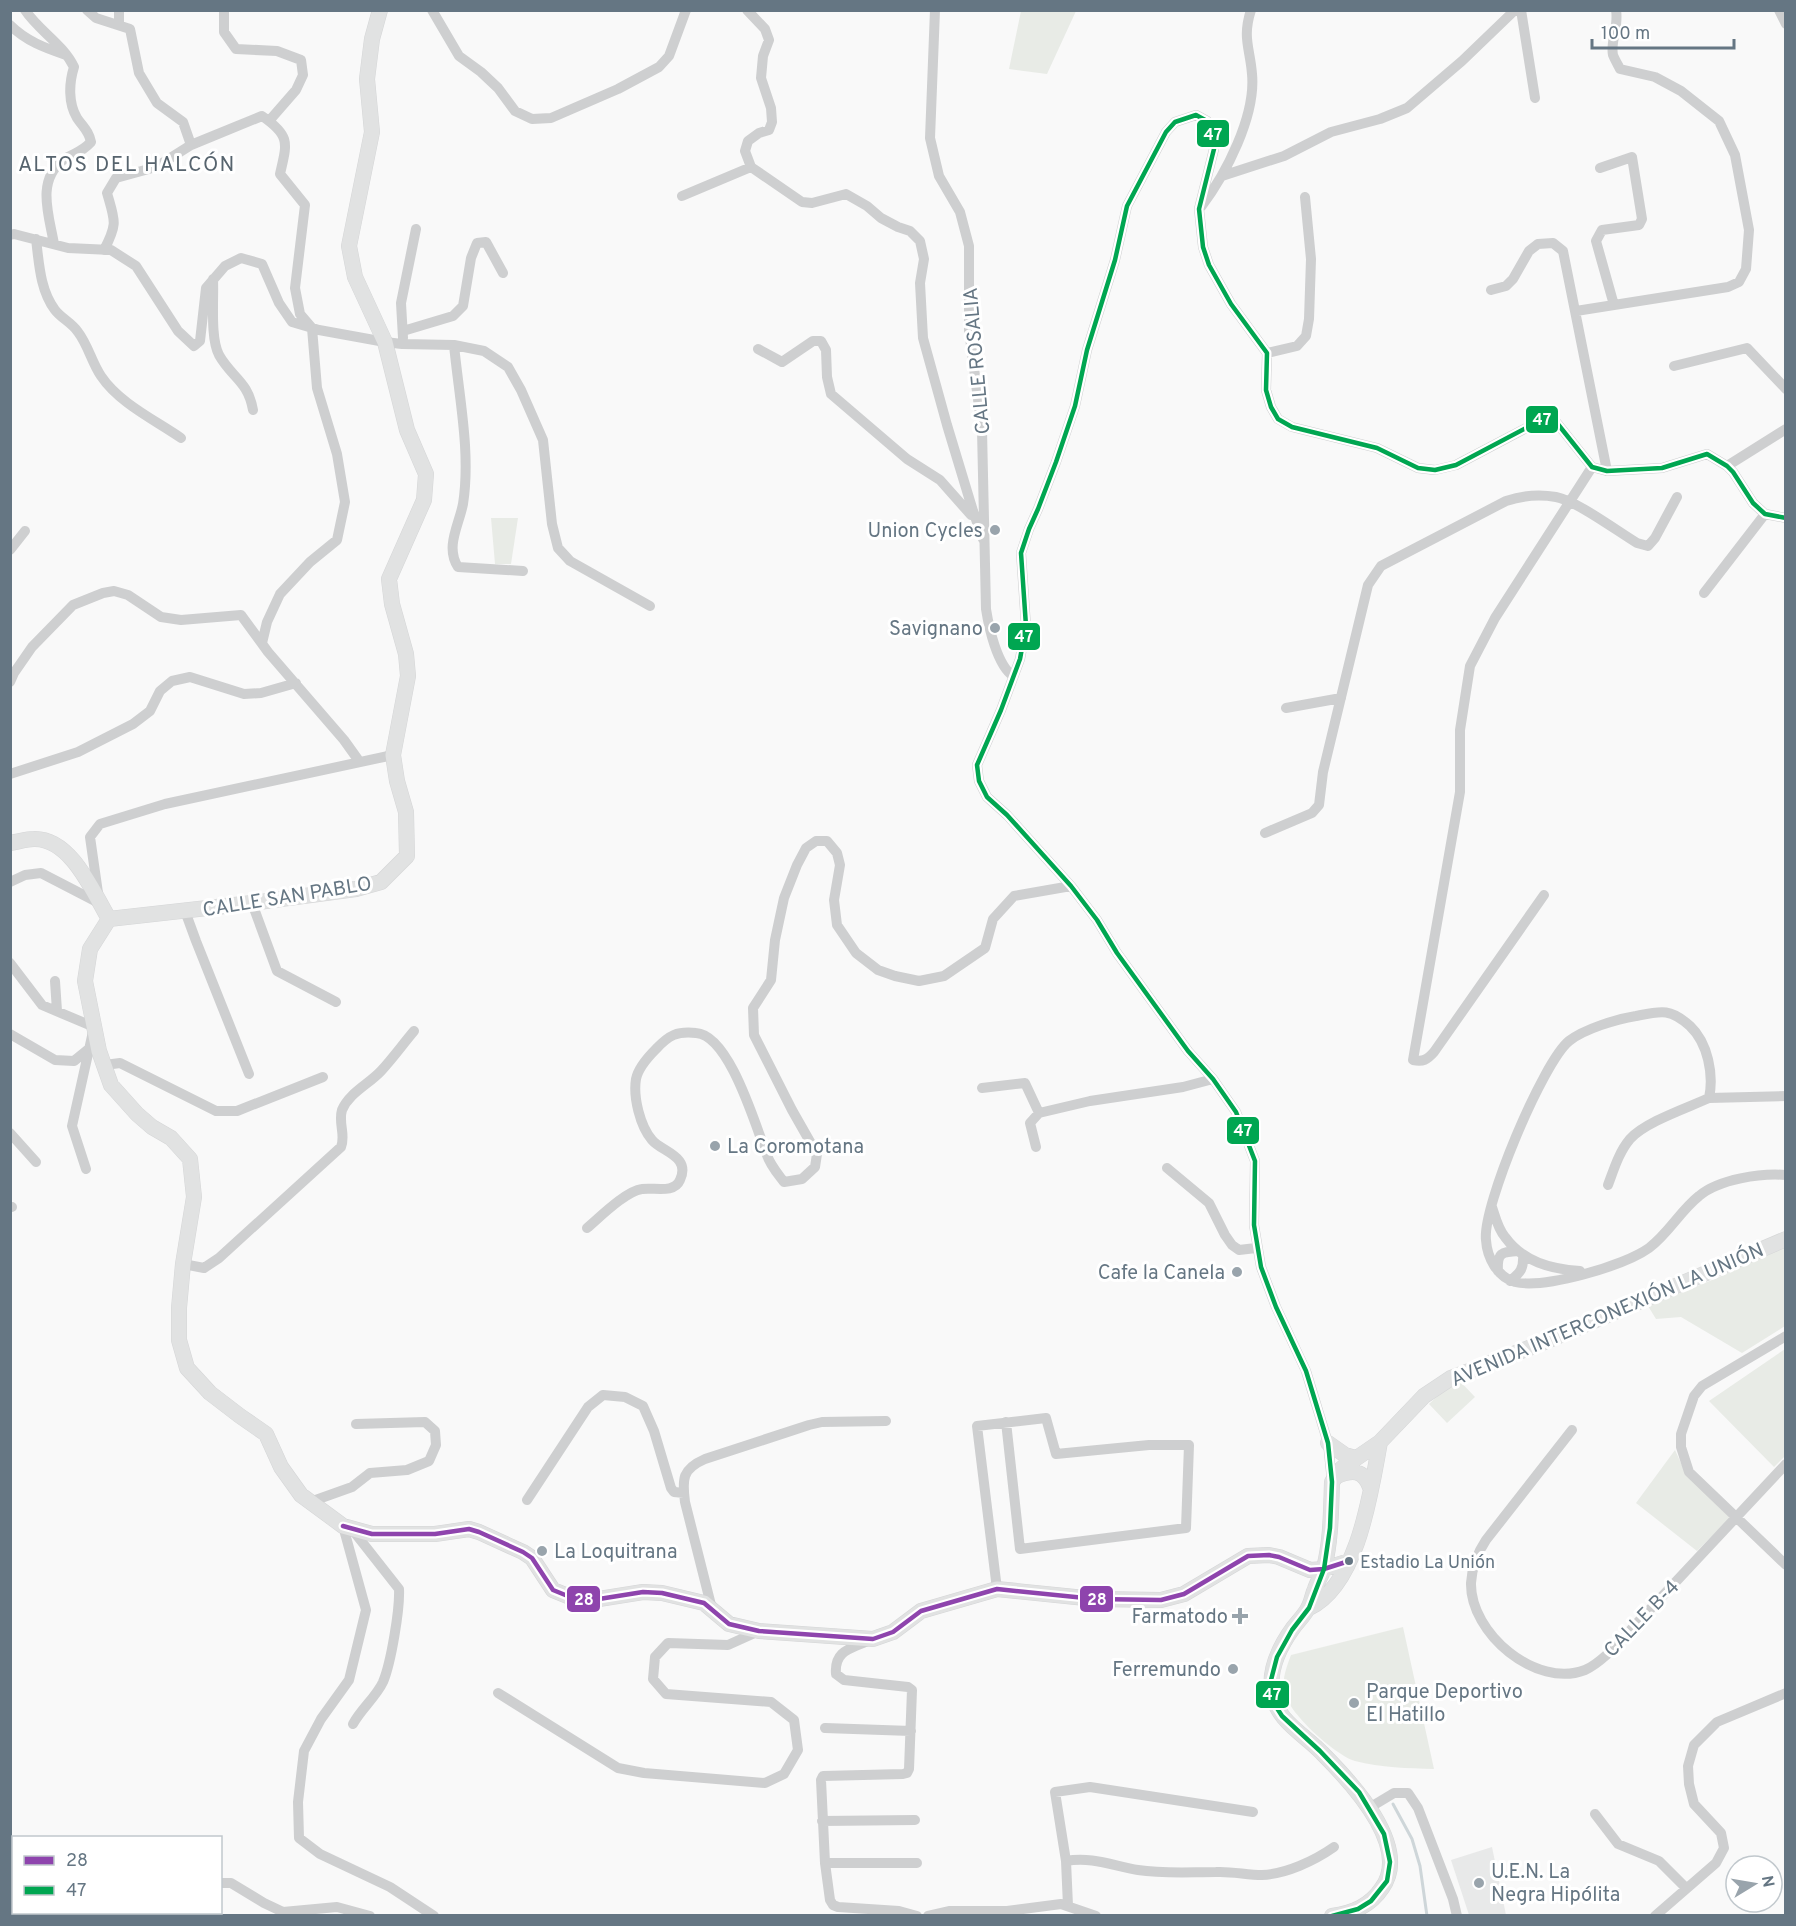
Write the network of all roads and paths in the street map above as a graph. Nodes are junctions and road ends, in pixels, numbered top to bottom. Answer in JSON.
{"nodes":[{"id":1,"x":25,"y":10,"type":"edge"},
{"id":2,"x":87,"y":10,"type":"edge"},
{"id":3,"x":119,"y":10,"type":"edge"},
{"id":4,"x":224,"y":10,"type":"edge"},
{"id":5,"x":380,"y":10,"type":"edge"},
{"id":6,"x":432,"y":10,"type":"edge"},
{"id":7,"x":686,"y":10,"type":"edge"},
{"id":8,"x":747,"y":10,"type":"edge"},
{"id":9,"x":935,"y":10,"type":"edge"},
{"id":10,"x":1251,"y":10,"type":"edge"},
{"id":11,"x":1515,"y":10,"type":"edge"},
{"id":12,"x":1521,"y":10,"type":"edge"},
{"id":13,"x":1616,"y":10,"type":"edge"},
{"id":14,"x":1779,"y":10,"type":"edge"},
{"id":15,"x":1785,"y":24,"type":"edge"},
{"id":16,"x":10,"y":25,"type":"edge"},
{"id":17,"x":119,"y":25,"type":"junction"},
{"id":18,"x":69,"y":56,"type":"junction"},
{"id":19,"x":1535,"y":98,"type":"dead end"},
{"id":20,"x":270,"y":121,"type":"junction"},
{"id":21,"x":191,"y":145,"type":"junction"},
{"id":22,"x":751,"y":167,"type":"junction"},
{"id":23,"x":1600,"y":168,"type":"dead end"},
{"id":24,"x":1222,"y":176,"type":"junction"},
{"id":25,"x":682,"y":196,"type":"dead end"},
{"id":26,"x":1305,"y":197,"type":"dead end"},
{"id":27,"x":1199,"y":209,"type":"junction"},
{"id":28,"x":416,"y":230,"type":"dead end"},
{"id":29,"x":10,"y":235,"type":"edge"},
{"id":30,"x":36,"y":239,"type":"junction"},
{"id":31,"x":54,"y":244,"type":"junction"},
{"id":32,"x":104,"y":250,"type":"junction"},
{"id":33,"x":503,"y":273,"type":"dead end"},
{"id":34,"x":213,"y":279,"type":"junction"},
{"id":35,"x":1491,"y":290,"type":"dead end"},
{"id":36,"x":1614,"y":305,"type":"junction"},
{"id":37,"x":1576,"y":311,"type":"junction"},
{"id":38,"x":312,"y":328,"type":"junction"},
{"id":39,"x":403,"y":331,"type":"junction"},
{"id":40,"x":385,"y":342,"type":"junction"},
{"id":41,"x":402,"y":344,"type":"junction"},
{"id":42,"x":454,"y":345,"type":"junction"},
{"id":43,"x":758,"y":349,"type":"dead end"},
{"id":44,"x":1267,"y":352,"type":"junction"},
{"id":45,"x":1674,"y":366,"type":"dead end"},
{"id":46,"x":1785,"y":389,"type":"edge"},
{"id":47,"x":253,"y":410,"type":"dead end"},
{"id":48,"x":1785,"y":429,"type":"edge"},
{"id":49,"x":181,"y":438,"type":"dead end"},
{"id":50,"x":1727,"y":466,"type":"junction"},
{"id":51,"x":1592,"y":467,"type":"junction"},
{"id":52,"x":1607,"y":471,"type":"junction"},
{"id":53,"x":1677,"y":497,"type":"dead end"},
{"id":54,"x":1570,"y":502,"type":"junction"},
{"id":55,"x":1765,"y":514,"type":"junction"},
{"id":56,"x":1785,"y":518,"type":"edge"},
{"id":57,"x":976,"y":521,"type":"junction"},
{"id":58,"x":25,"y":531,"type":"dead end"},
{"id":59,"x":983,"y":539,"type":"junction"},
{"id":60,"x":10,"y":550,"type":"edge"},
{"id":61,"x":523,"y":571,"type":"dead end"},
{"id":62,"x":1704,"y":593,"type":"dead end"},
{"id":63,"x":650,"y":606,"type":"dead end"},
{"id":64,"x":262,"y":643,"type":"junction"},
{"id":65,"x":1013,"y":676,"type":"junction"},
{"id":66,"x":10,"y":682,"type":"edge"},
{"id":67,"x":296,"y":683,"type":"junction"},
{"id":68,"x":1341,"y":698,"type":"junction"},
{"id":69,"x":1286,"y":708,"type":"dead end"},
{"id":70,"x":393,"y":755,"type":"junction"},
{"id":71,"x":359,"y":761,"type":"junction"},
{"id":72,"x":10,"y":774,"type":"edge"},
{"id":73,"x":1265,"y":833,"type":"dead end"},
{"id":74,"x":10,"y":843,"type":"edge"},
{"id":75,"x":10,"y":882,"type":"edge"},
{"id":76,"x":1071,"y":886,"type":"junction"},
{"id":77,"x":1544,"y":895,"type":"dead end"},
{"id":78,"x":99,"y":903,"type":"junction"},
{"id":79,"x":252,"y":903,"type":"junction"},
{"id":80,"x":185,"y":911,"type":"junction"},
{"id":81,"x":109,"y":919,"type":"junction"},
{"id":82,"x":10,"y":963,"type":"edge"},
{"id":83,"x":55,"y":981,"type":"dead end"},
{"id":84,"x":336,"y":1002,"type":"dead end"},
{"id":85,"x":57,"y":1011,"type":"junction"},
{"id":86,"x":94,"y":1027,"type":"junction"},
{"id":87,"x":414,"y":1031,"type":"dead end"},
{"id":88,"x":10,"y":1034,"type":"edge"},
{"id":89,"x":90,"y":1048,"type":"junction"},
{"id":90,"x":105,"y":1065,"type":"junction"},
{"id":91,"x":249,"y":1074,"type":"dead end"},
{"id":92,"x":323,"y":1077,"type":"dead end"},
{"id":93,"x":1213,"y":1079,"type":"junction"},
{"id":94,"x":982,"y":1088,"type":"dead end"},
{"id":95,"x":1785,"y":1096,"type":"edge"},
{"id":96,"x":1709,"y":1098,"type":"junction"},
{"id":97,"x":1038,"y":1113,"type":"junction"},
{"id":98,"x":10,"y":1133,"type":"edge"},
{"id":99,"x":1036,"y":1147,"type":"dead end"},
{"id":100,"x":36,"y":1162,"type":"dead end"},
{"id":101,"x":1167,"y":1168,"type":"dead end"},
{"id":102,"x":86,"y":1170,"type":"dead end"},
{"id":103,"x":1785,"y":1175,"type":"edge"},
{"id":104,"x":1608,"y":1185,"type":"dead end"},
{"id":105,"x":1491,"y":1206,"type":"junction"},
{"id":106,"x":587,"y":1228,"type":"dead end"},
{"id":107,"x":1785,"y":1239,"type":"edge"},
{"id":108,"x":1257,"y":1248,"type":"junction"},
{"id":109,"x":1521,"y":1253,"type":"junction"},
{"id":110,"x":183,"y":1264,"type":"junction"},
{"id":111,"x":1498,"y":1272,"type":"junction"},
{"id":112,"x":1590,"y":1272,"type":"junction"},
{"id":113,"x":1510,"y":1281,"type":"junction"},
{"id":114,"x":1785,"y":1336,"type":"edge"},
{"id":115,"x":886,"y":1421,"type":"dead end"},
{"id":116,"x":1006,"y":1422,"type":"junction"},
{"id":117,"x":356,"y":1424,"type":"dead end"},
{"id":118,"x":1572,"y":1430,"type":"dead end"},
{"id":119,"x":1380,"y":1442,"type":"junction"},
{"id":120,"x":1328,"y":1443,"type":"junction"},
{"id":121,"x":1355,"y":1458,"type":"junction"},
{"id":122,"x":1785,"y":1464,"type":"edge"},
{"id":123,"x":1334,"y":1479,"type":"junction"},
{"id":124,"x":1370,"y":1486,"type":"junction"},
{"id":125,"x":684,"y":1493,"type":"junction"},
{"id":126,"x":527,"y":1500,"type":"dead end"},
{"id":127,"x":310,"y":1502,"type":"junction"},
{"id":128,"x":1736,"y":1518,"type":"junction"},
{"id":129,"x":347,"y":1527,"type":"junction"},
{"id":130,"x":1330,"y":1528,"type":"junction"},
{"id":131,"x":1358,"y":1538,"type":"junction"},
{"id":132,"x":1349,"y":1561,"type":"junction"},
{"id":133,"x":1785,"y":1565,"type":"edge"},
{"id":134,"x":1324,"y":1569,"type":"junction"},
{"id":135,"x":997,"y":1589,"type":"junction"},
{"id":136,"x":1309,"y":1608,"type":"junction"},
{"id":137,"x":712,"y":1609,"type":"junction"},
{"id":138,"x":759,"y":1631,"type":"junction"},
{"id":139,"x":873,"y":1639,"type":"junction"},
{"id":140,"x":498,"y":1693,"type":"dead end"},
{"id":141,"x":1785,"y":1693,"type":"edge"},
{"id":142,"x":354,"y":1724,"type":"dead end"},
{"id":143,"x":825,"y":1728,"type":"dead end"},
{"id":144,"x":911,"y":1731,"type":"junction"},
{"id":145,"x":1369,"y":1808,"type":"junction"},
{"id":146,"x":1253,"y":1812,"type":"dead end"},
{"id":147,"x":1595,"y":1814,"type":"dead end"},
{"id":148,"x":915,"y":1820,"type":"dead end"},
{"id":149,"x":822,"y":1821,"type":"junction"},
{"id":150,"x":1334,"y":1847,"type":"dead end"},
{"id":151,"x":1066,"y":1861,"type":"junction"},
{"id":152,"x":825,"y":1863,"type":"junction"},
{"id":153,"x":917,"y":1863,"type":"dead end"},
{"id":154,"x":222,"y":1883,"type":"edge"},
{"id":155,"x":1686,"y":1888,"type":"junction"},
{"id":156,"x":1068,"y":1906,"type":"junction"},
{"id":157,"x":370,"y":1916,"type":"edge"},
{"id":158,"x":434,"y":1916,"type":"edge"},
{"id":159,"x":917,"y":1916,"type":"edge"},
{"id":160,"x":928,"y":1916,"type":"edge"},
{"id":161,"x":1096,"y":1916,"type":"edge"},
{"id":162,"x":1332,"y":1916,"type":"edge"},
{"id":163,"x":1457,"y":1916,"type":"edge"},
{"id":164,"x":1655,"y":1916,"type":"edge"}],
"edges":[{"from":1,"to":18,"type":"street"},
{"from":2,"to":17,"type":"street"},
{"from":3,"to":17,"type":"street"},
{"from":4,"to":20,"type":"street"},
{"from":5,"to":40,"type":"street","name":"CALLE SAN PABLO"},
{"from":6,"to":7,"type":"street"},
{"from":8,"to":22,"type":"street"},
{"from":9,"to":59,"type":"street","name":"CALLE ROSALIA"},
{"from":10,"to":24,"type":"street"},
{"from":11,"to":24,"type":"street"},
{"from":12,"to":19,"type":"street"},
{"from":13,"to":36,"type":"street"},
{"from":14,"to":15,"type":"street"},
{"from":16,"to":18,"type":"street"},
{"from":17,"to":21,"type":"street"},
{"from":18,"to":31,"type":"street"},
{"from":20,"to":21,"type":"street"},
{"from":20,"to":38,"type":"street"},
{"from":21,"to":32,"type":"street"},
{"from":22,"to":25,"type":"street"},
{"from":22,"to":57,"type":"street"},
{"from":23,"to":36,"type":"street"},
{"from":24,"to":27,"type":"street"},
{"from":26,"to":44,"type":"street"},
{"from":27,"to":44,"type":"street"},
{"from":27,"to":65,"type":"street"},
{"from":28,"to":39,"type":"street"},
{"from":29,"to":30,"type":"street"},
{"from":30,"to":31,"type":"street"},
{"from":30,"to":49,"type":"street"},
{"from":31,"to":32,"type":"street"},
{"from":32,"to":34,"type":"street"},
{"from":33,"to":39,"type":"street"},
{"from":34,"to":38,"type":"street"},
{"from":34,"to":47,"type":"street"},
{"from":35,"to":37,"type":"street"},
{"from":36,"to":37,"type":"street"},
{"from":37,"to":52,"type":"street"},
{"from":38,"to":40,"type":"street"},
{"from":38,"to":64,"type":"street"},
{"from":39,"to":41,"type":"street"},
{"from":40,"to":41,"type":"street"},
{"from":40,"to":70,"type":"street","name":"CALLE SAN PABLO"},
{"from":41,"to":42,"type":"street"},
{"from":42,"to":61,"type":"street"},
{"from":42,"to":63,"type":"street"},
{"from":43,"to":57,"type":"street"},
{"from":44,"to":51,"type":"street"},
{"from":45,"to":46,"type":"street"},
{"from":48,"to":50,"type":"street"},
{"from":50,"to":52,"type":"street"},
{"from":50,"to":55,"type":"street"},
{"from":51,"to":52,"type":"street"},
{"from":51,"to":54,"type":"street"},
{"from":53,"to":54,"type":"street"},
{"from":54,"to":68,"type":"street"},
{"from":54,"to":77,"type":"street"},
{"from":55,"to":56,"type":"street"},
{"from":55,"to":62,"type":"street"},
{"from":57,"to":59,"type":"street"},
{"from":58,"to":60,"type":"street"},
{"from":59,"to":65,"type":"street","name":"CALLE ROSALIA"},
{"from":64,"to":66,"type":"street"},
{"from":64,"to":67,"type":"street"},
{"from":65,"to":76,"type":"street"},
{"from":67,"to":71,"type":"street"},
{"from":67,"to":72,"type":"street"},
{"from":68,"to":69,"type":"street"},
{"from":68,"to":73,"type":"street"},
{"from":70,"to":71,"type":"street"},
{"from":70,"to":79,"type":"street","name":"CALLE SAN PABLO"},
{"from":71,"to":78,"type":"street"},
{"from":74,"to":78,"type":"street"},
{"from":75,"to":78,"type":"street"},
{"from":76,"to":93,"type":"street"},
{"from":76,"to":106,"type":"street"},
{"from":78,"to":81,"type":"street"},
{"from":79,"to":80,"type":"street","name":"CALLE SAN PABLO"},
{"from":79,"to":84,"type":"street"},
{"from":80,"to":81,"type":"street","name":"CALLE SAN PABLO"},
{"from":80,"to":91,"type":"street"},
{"from":81,"to":86,"type":"street"},
{"from":82,"to":85,"type":"street"},
{"from":83,"to":85,"type":"street"},
{"from":85,"to":86,"type":"street"},
{"from":86,"to":89,"type":"street"},
{"from":86,"to":90,"type":"street"},
{"from":87,"to":110,"type":"street"},
{"from":88,"to":89,"type":"street"},
{"from":89,"to":102,"type":"street"},
{"from":90,"to":92,"type":"street"},
{"from":90,"to":110,"type":"street"},
{"from":93,"to":97,"type":"street"},
{"from":93,"to":108,"type":"street"},
{"from":94,"to":97,"type":"street"},
{"from":95,"to":96,"type":"street"},
{"from":96,"to":104,"type":"street"},
{"from":96,"to":105,"type":"street"},
{"from":97,"to":99,"type":"street"},
{"from":98,"to":100,"type":"street"},
{"from":101,"to":108,"type":"street"},
{"from":103,"to":112,"type":"street"},
{"from":105,"to":109,"type":"street"},
{"from":105,"to":111,"type":"street"},
{"from":107,"to":119,"type":"street","name":"AVENIDA INTERCONEXIÓN LA UNIÓN"},
{"from":108,"to":120,"type":"street"},
{"from":109,"to":111,"type":"street"},
{"from":109,"to":112,"type":"street"},
{"from":109,"to":113,"type":"street"},
{"from":110,"to":127,"type":"street"},
{"from":111,"to":113,"type":"street"},
{"from":112,"to":113,"type":"street"},
{"from":114,"to":128,"type":"street"},
{"from":115,"to":125,"type":"street"},
{"from":116,"to":116,"type":"street"},
{"from":116,"to":135,"type":"street"},
{"from":117,"to":127,"type":"street"},
{"from":118,"to":128,"type":"street","name":"CALLE B-4"},
{"from":119,"to":121,"type":"street","name":"AVENIDA INTERCONEXIÓN LA UNIÓN"},
{"from":119,"to":124,"type":"street"},
{"from":120,"to":121,"type":"street"},
{"from":120,"to":123,"type":"street"},
{"from":121,"to":123,"type":"street","name":"AVENIDA INTERCONEXIÓN LA UNIÓN"},
{"from":122,"to":128,"type":"street","name":"CALLE B-4"},
{"from":123,"to":124,"type":"street"},
{"from":123,"to":130,"type":"street"},
{"from":124,"to":131,"type":"street"},
{"from":125,"to":126,"type":"street"},
{"from":125,"to":137,"type":"street"},
{"from":127,"to":129,"type":"street"},
{"from":128,"to":133,"type":"street"},
{"from":129,"to":137,"type":"street"},
{"from":129,"to":142,"type":"street"},
{"from":129,"to":158,"type":"street"},
{"from":130,"to":131,"type":"street"},
{"from":130,"to":134,"type":"street"},
{"from":131,"to":132,"type":"street"},
{"from":132,"to":134,"type":"street"},
{"from":132,"to":136,"type":"street"},
{"from":134,"to":135,"type":"street"},
{"from":134,"to":136,"type":"street"},
{"from":135,"to":139,"type":"street"},
{"from":136,"to":145,"type":"street"},
{"from":137,"to":138,"type":"street"},
{"from":138,"to":139,"type":"street"},
{"from":138,"to":140,"type":"street"},
{"from":139,"to":144,"type":"street"},
{"from":141,"to":155,"type":"street"},
{"from":143,"to":144,"type":"street"},
{"from":144,"to":149,"type":"street"},
{"from":145,"to":162,"type":"street"},
{"from":145,"to":163,"type":"street"},
{"from":146,"to":151,"type":"street"},
{"from":147,"to":155,"type":"street"},
{"from":148,"to":149,"type":"street"},
{"from":149,"to":152,"type":"street"},
{"from":150,"to":151,"type":"street"},
{"from":151,"to":156,"type":"street"},
{"from":152,"to":153,"type":"street"},
{"from":152,"to":159,"type":"street"},
{"from":154,"to":157,"type":"street"},
{"from":155,"to":164,"type":"street"},
{"from":156,"to":160,"type":"street"},
{"from":156,"to":161,"type":"street"}]}
